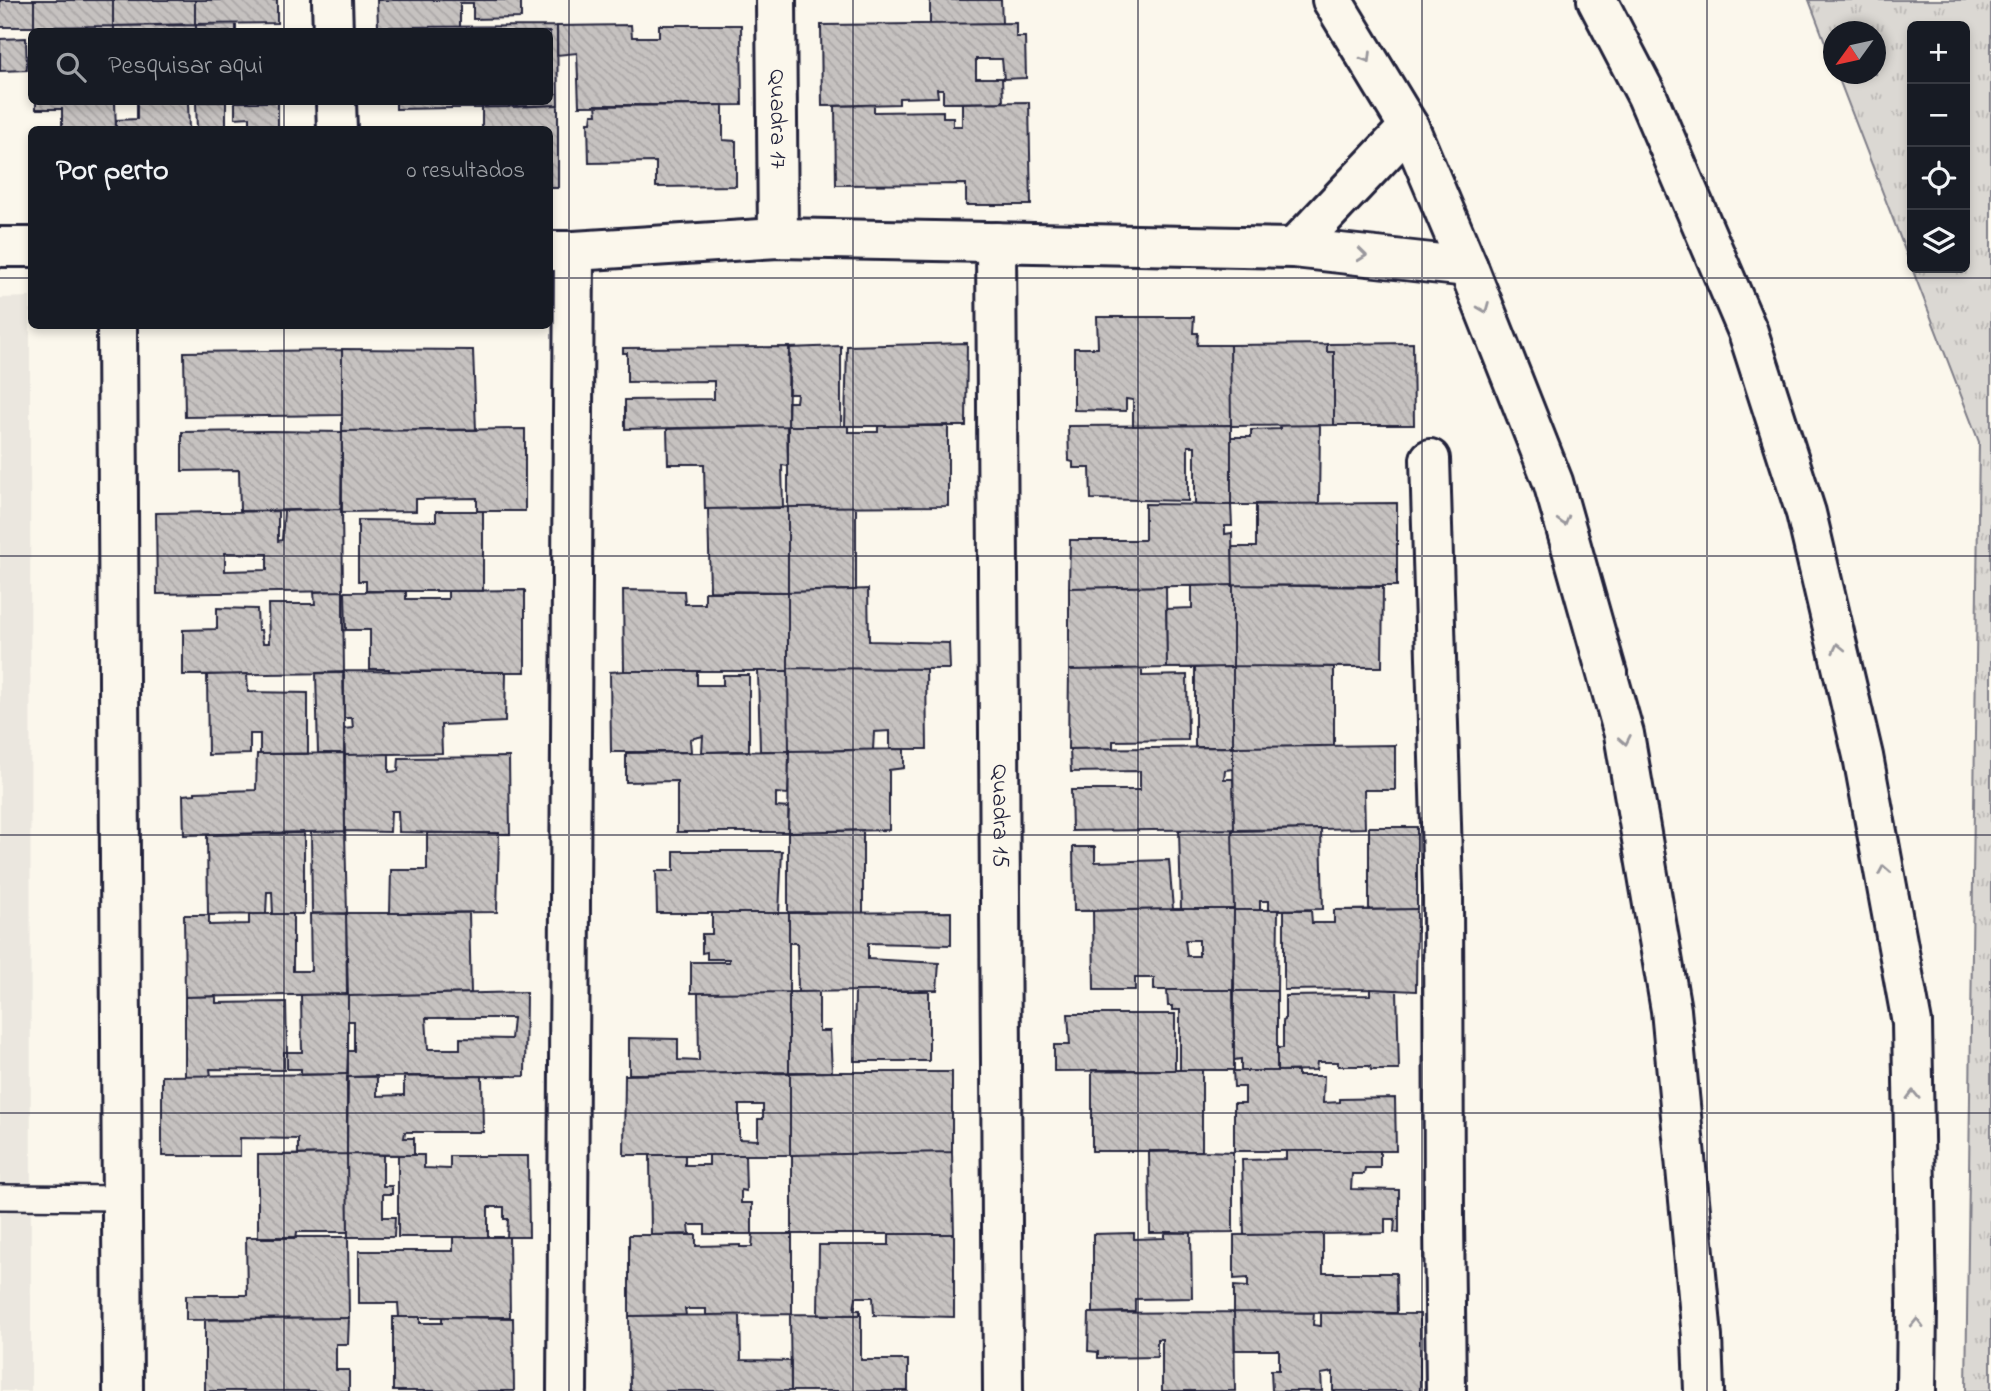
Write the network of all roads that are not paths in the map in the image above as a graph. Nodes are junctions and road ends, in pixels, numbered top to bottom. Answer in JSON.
{"nodes":[{"id":1,"x":332,"y":0,"type":"edge"},
{"id":2,"x":776,"y":0,"type":"edge"},
{"id":3,"x":1332,"y":0,"type":"edge"},
{"id":4,"x":1597,"y":0,"type":"edge"},
{"id":5,"x":334,"y":28,"type":"edge"},
{"id":6,"x":336,"y":105,"type":"edge"},
{"id":7,"x":337,"y":126,"type":"edge"},
{"id":8,"x":1409,"y":127,"type":"junction"},
{"id":9,"x":779,"y":238,"type":"junction"},
{"id":10,"x":996,"y":242,"type":"junction"},
{"id":11,"x":0,"y":247,"type":"edge"},
{"id":12,"x":28,"y":247,"type":"edge"},
{"id":13,"x":1294,"y":248,"type":"junction"},
{"id":14,"x":562,"y":251,"type":"edge"},
{"id":15,"x":1468,"y":267,"type":"junction"},
{"id":16,"x":117,"y":329,"type":"edge"},
{"id":17,"x":1430,"y":459,"type":"dead end"},
{"id":18,"x":0,"y":1196,"type":"edge"},
{"id":19,"x":122,"y":1198,"type":"junction"},
{"id":20,"x":124,"y":1391,"type":"edge"},
{"id":21,"x":567,"y":1391,"type":"edge"},
{"id":22,"x":1003,"y":1391,"type":"edge"},
{"id":23,"x":1446,"y":1391,"type":"edge"},
{"id":24,"x":1704,"y":1391,"type":"edge"},
{"id":25,"x":1916,"y":1391,"type":"edge"}],
"edges":[{"from":1,"to":5,"type":"main road"},
{"from":2,"to":9,"type":"main road","name":"Quadra 17"},
{"from":3,"to":8,"type":"main road","one_way":true},
{"from":25,"to":4,"type":"main road","one_way":true},
{"from":6,"to":7,"type":"main road"},
{"from":8,"to":13,"type":"main road"},
{"from":8,"to":15,"type":"main road"},
{"from":9,"to":10,"type":"main road"},
{"from":9,"to":14,"type":"main road"},
{"from":10,"to":13,"type":"main road"},
{"from":10,"to":22,"type":"main road","name":"Quadra 15"},
{"from":11,"to":12,"type":"main road"},
{"from":13,"to":15,"type":"main road","one_way":true},
{"from":14,"to":21,"type":"main road"},
{"from":15,"to":24,"type":"main road","one_way":true},
{"from":16,"to":19,"type":"main road"},
{"from":17,"to":23,"type":"main road"},
{"from":18,"to":19,"type":"lane"},
{"from":19,"to":20,"type":"main road"}]}
